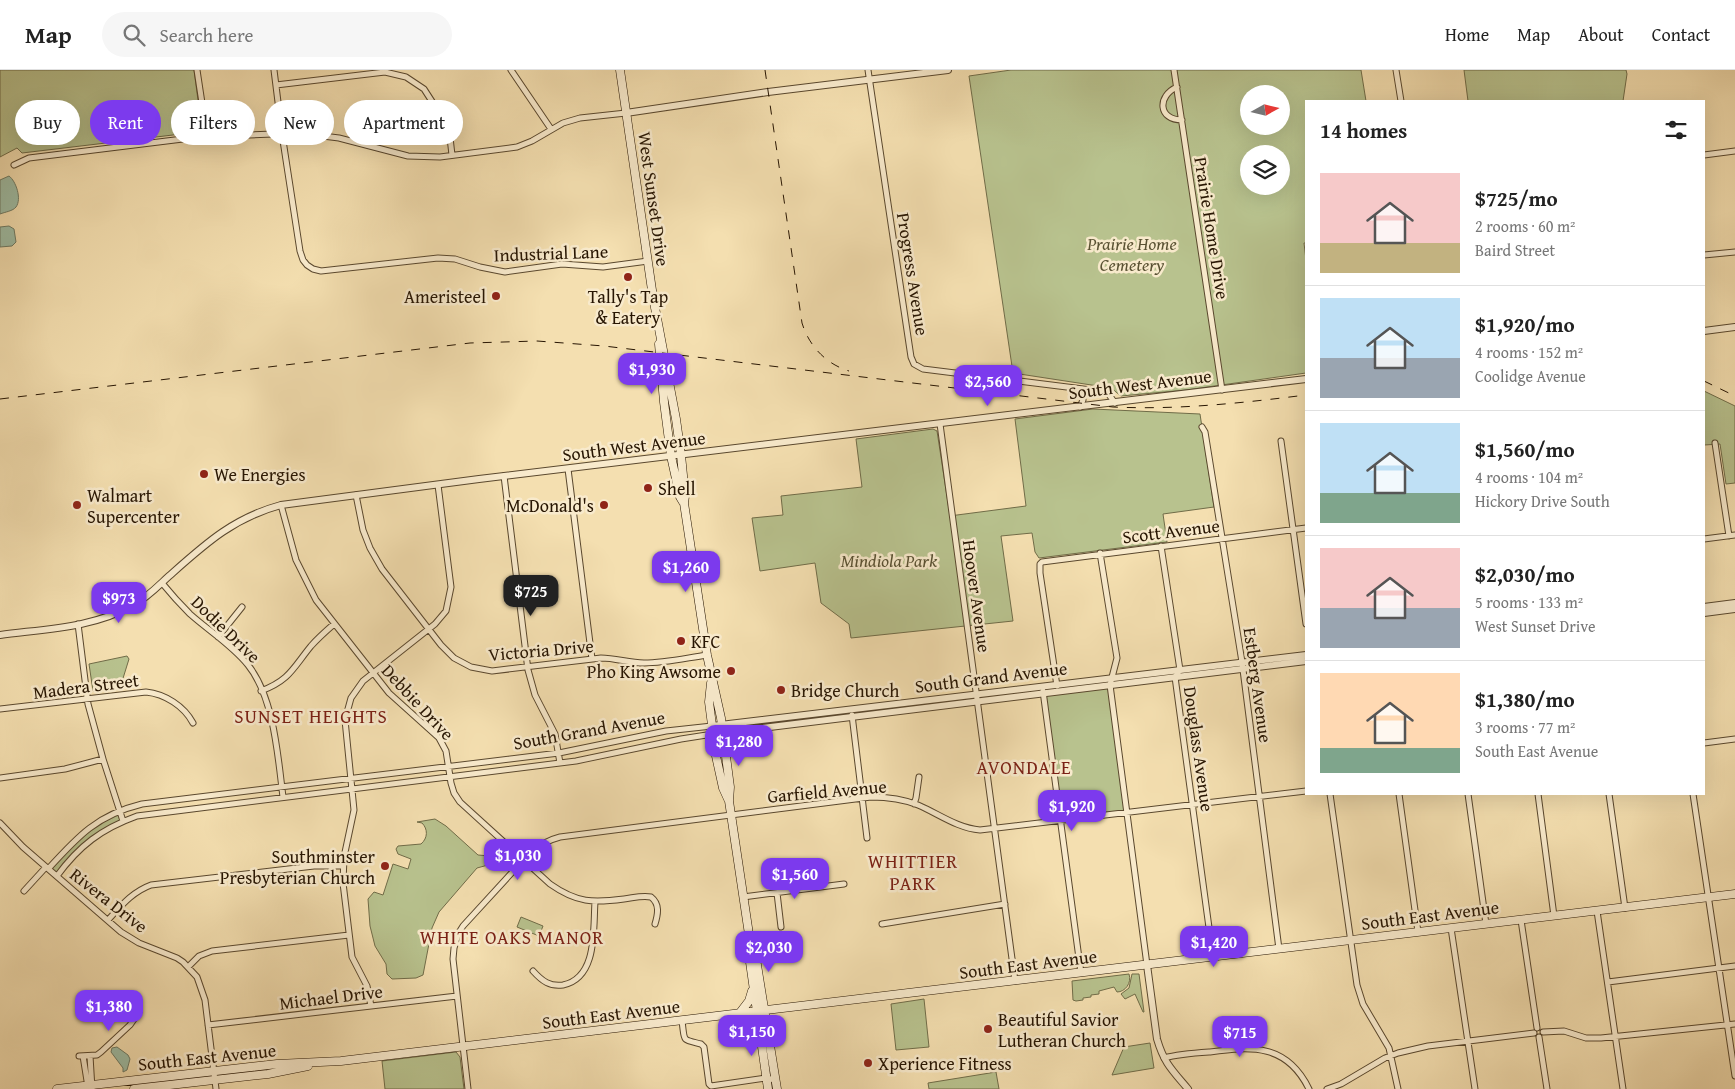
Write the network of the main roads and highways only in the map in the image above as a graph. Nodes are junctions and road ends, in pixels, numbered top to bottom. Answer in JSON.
{"nodes":[{"id":1,"x":620,"y":70,"type":"edge"},
{"id":2,"x":659,"y":332,"type":"junction"},
{"id":3,"x":684,"y":503,"type":"junction"},
{"id":4,"x":711,"y":681,"type":"junction"},
{"id":5,"x":729,"y":801,"type":"junction"},
{"id":6,"x":1735,"y":894,"type":"edge"},
{"id":7,"x":750,"y":941,"type":"junction"},
{"id":8,"x":752,"y":977,"type":"junction"},
{"id":9,"x":776,"y":1010,"type":"junction"},
{"id":10,"x":760,"y":1012,"type":"junction"},
{"id":11,"x":739,"y":1014,"type":"junction"},
{"id":12,"x":728,"y":1015,"type":"junction"},
{"id":13,"x":760,"y":1032,"type":"junction"},
{"id":14,"x":769,"y":1037,"type":"junction"},
{"id":15,"x":324,"y":1062,"type":"junction"},
{"id":16,"x":90,"y":1087,"type":"edge"},
{"id":17,"x":57,"y":1089,"type":"edge"},
{"id":18,"x":134,"y":1089,"type":"edge"},
{"id":19,"x":768,"y":1089,"type":"edge"},
{"id":20,"x":777,"y":1089,"type":"edge"}],
"edges":[{"from":1,"to":2,"type":"main road","name":"West Sunset Drive"},
{"from":2,"to":3,"type":"main road","name":"West Sunset Drive"},
{"from":2,"to":3,"type":"main road","name":"West Sunset Drive"},
{"from":3,"to":4,"type":"main road","name":"West Sunset Drive"},
{"from":4,"to":5,"type":"main road","name":"West Sunset Drive"},
{"from":4,"to":5,"type":"main road","name":"West Sunset Drive"},
{"from":5,"to":7,"type":"main road","name":"West Sunset Drive"},
{"from":6,"to":9,"type":"main road","name":"South East Avenue"},
{"from":7,"to":8,"type":"main road","name":"West Sunset Drive"},
{"from":7,"to":10,"type":"main road","name":"West Sunset Drive"},
{"from":8,"to":10,"type":"main road","name":"West Sunset Drive"},
{"from":8,"to":11,"type":"main road"},
{"from":9,"to":10,"type":"main road","name":"South East Avenue"},
{"from":9,"to":14,"type":"main road"},
{"from":10,"to":11,"type":"main road","name":"South East Avenue"},
{"from":10,"to":13,"type":"main road"},
{"from":10,"to":14,"type":"main road"},
{"from":11,"to":12,"type":"main road","name":"South East Avenue"},
{"from":12,"to":13,"type":"main road"},
{"from":12,"to":15,"type":"main road","name":"South East Avenue"},
{"from":13,"to":19,"type":"main road"},
{"from":14,"to":20,"type":"main road"},
{"from":15,"to":16,"type":"main road","name":"South East Avenue"},
{"from":15,"to":18,"type":"main road","name":"South East Avenue"},
{"from":16,"to":17,"type":"main road","name":"South East Avenue"}]}
